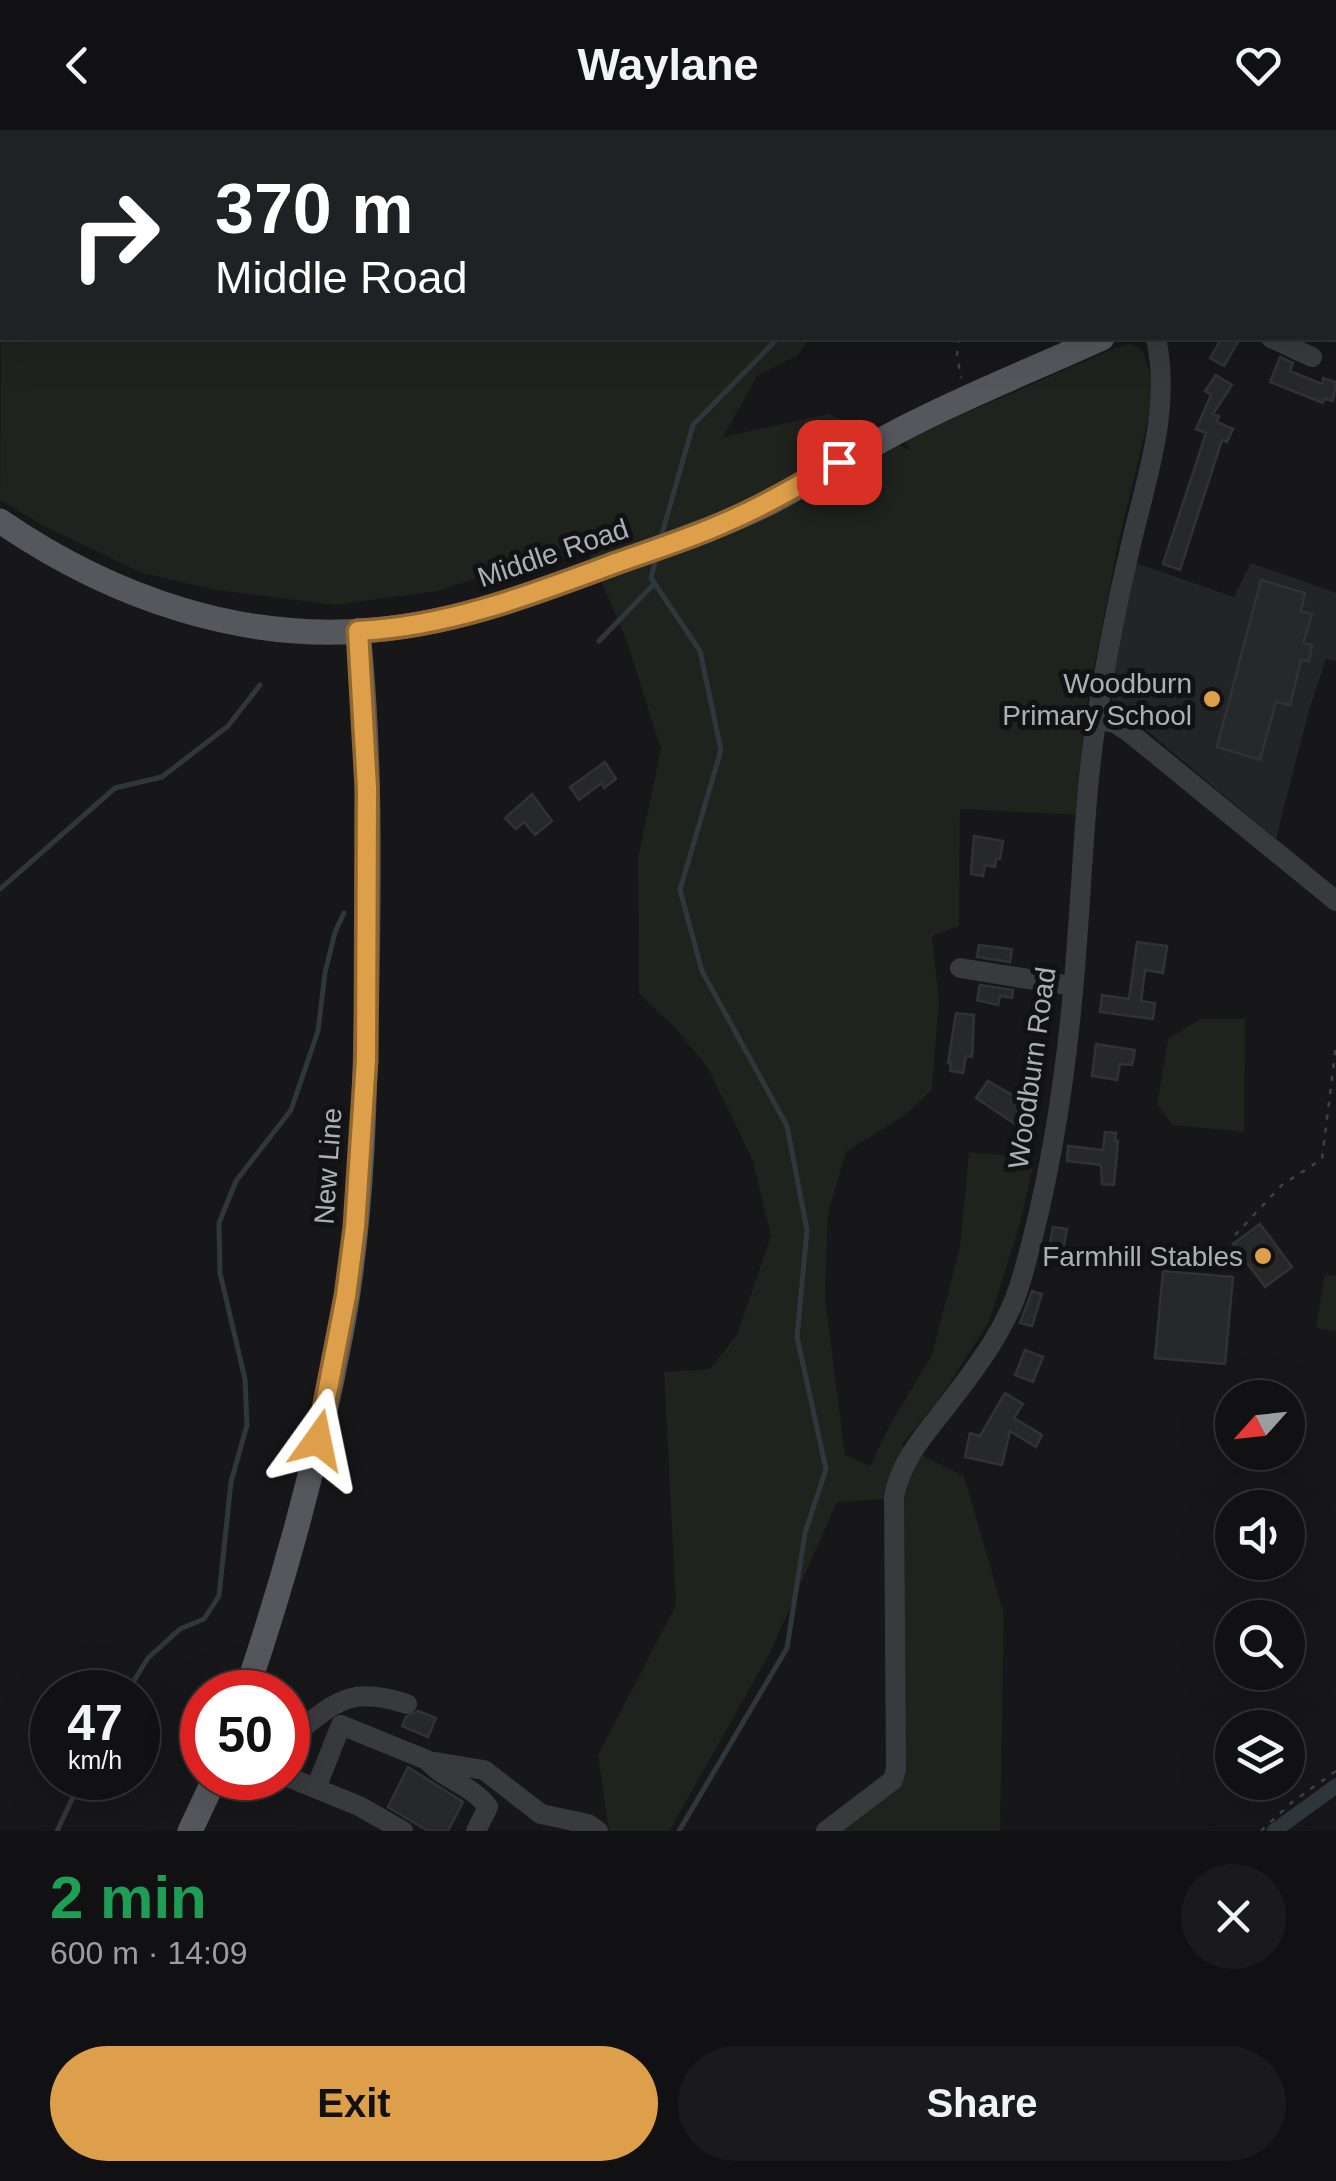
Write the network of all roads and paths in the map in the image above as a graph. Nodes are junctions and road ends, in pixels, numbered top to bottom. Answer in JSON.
{"nodes":[{"id":1,"x":960,"y":340,"type":"edge"},
{"id":2,"x":1098,"y":340,"type":"edge"},
{"id":3,"x":1156,"y":340,"type":"edge"},
{"id":4,"x":1275,"y":340,"type":"edge"},
{"id":5,"x":1312,"y":357,"type":"dead end"},
{"id":6,"x":970,"y":398,"type":"junction"},
{"id":7,"x":0,"y":521,"type":"edge"},
{"id":8,"x":358,"y":631,"type":"junction"},
{"id":9,"x":1096,"y":720,"type":"junction"},
{"id":10,"x":1336,"y":901,"type":"edge"},
{"id":11,"x":960,"y":968,"type":"dead end"},
{"id":12,"x":1072,"y":986,"type":"junction"},
{"id":13,"x":1336,"y":1046,"type":"edge"},
{"id":14,"x":1235,"y":1235,"type":"dead end"},
{"id":15,"x":253,"y":1670,"type":"edge"},
{"id":16,"x":407,"y":1704,"type":"dead end"},
{"id":17,"x":310,"y":1721,"type":"edge"},
{"id":18,"x":427,"y":1760,"type":"junction"},
{"id":19,"x":1336,"y":1772,"type":"edge"},
{"id":20,"x":310,"y":1785,"type":"edge"},
{"id":21,"x":316,"y":1788,"type":"junction"},
{"id":22,"x":205,"y":1800,"type":"edge"},
{"id":23,"x":190,"y":1831,"type":"edge"},
{"id":24,"x":404,"y":1831,"type":"edge"},
{"id":25,"x":476,"y":1831,"type":"edge"},
{"id":26,"x":598,"y":1831,"type":"edge"},
{"id":27,"x":826,"y":1831,"type":"edge"},
{"id":28,"x":1261,"y":1831,"type":"edge"}],
"edges":[{"from":1,"to":6,"type":"path"},
{"from":2,"to":6,"type":"main road","name":"Middle Road"},
{"from":3,"to":9,"type":"street","name":"Woodburn Road"},
{"from":4,"to":5,"type":"street"},
{"from":6,"to":8,"type":"main road","name":"Middle Road"},
{"from":7,"to":8,"type":"main road","name":"Middle Road"},
{"from":8,"to":15,"type":"main road","name":"New Line"},
{"from":9,"to":10,"type":"street"},
{"from":9,"to":12,"type":"street","name":"Woodburn Road"},
{"from":11,"to":12,"type":"street"},
{"from":12,"to":27,"type":"street","name":"Woodburn Road"},
{"from":13,"to":14,"type":"path"},
{"from":16,"to":17,"type":"street"},
{"from":18,"to":21,"type":"street"},
{"from":18,"to":25,"type":"street"},
{"from":18,"to":26,"type":"street"},
{"from":19,"to":28,"type":"path"},
{"from":20,"to":21,"type":"street"},
{"from":21,"to":24,"type":"street"},
{"from":22,"to":23,"type":"main road"}]}
